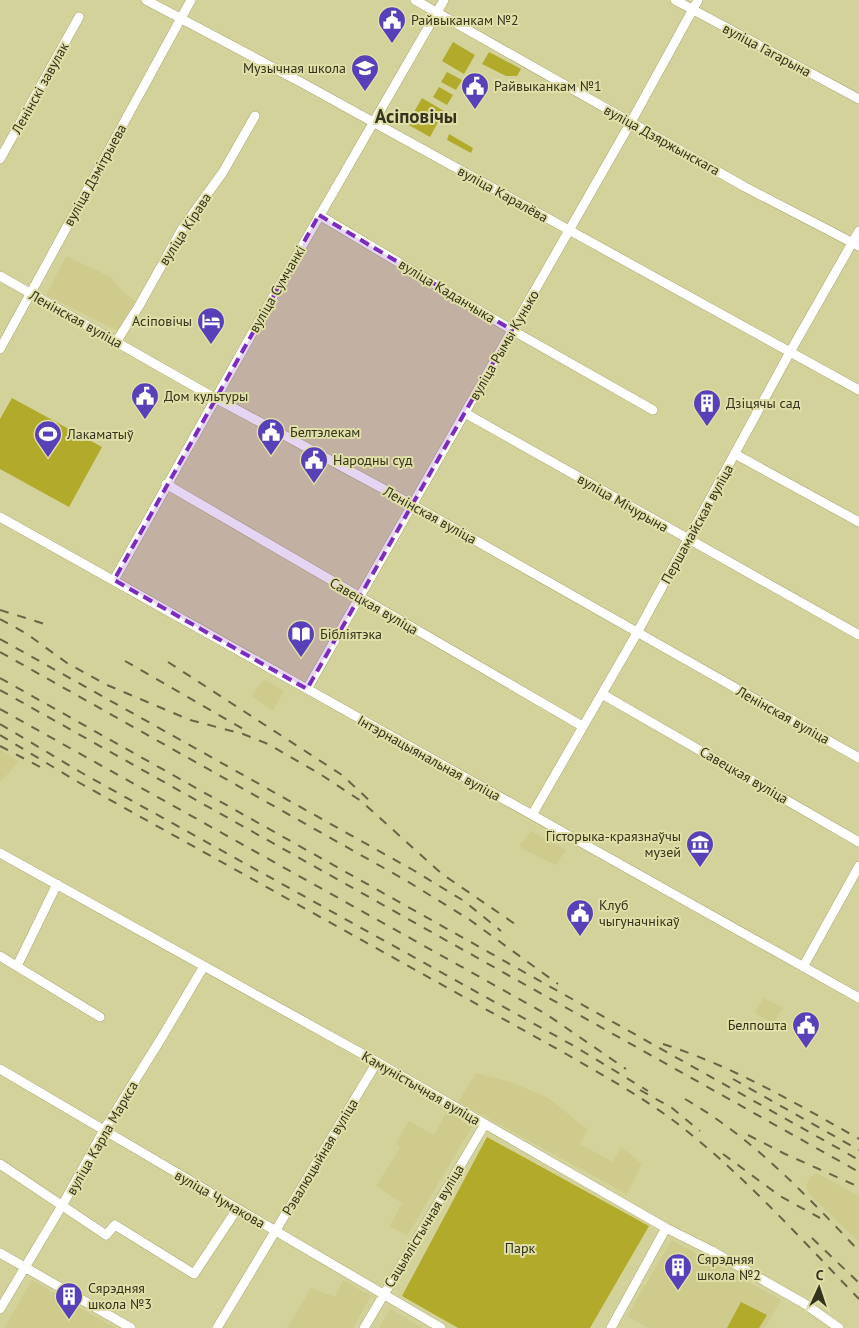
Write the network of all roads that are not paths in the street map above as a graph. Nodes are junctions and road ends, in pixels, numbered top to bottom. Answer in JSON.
{"nodes":[{"id":1,"x":146,"y":0,"type":"edge"},
{"id":2,"x":191,"y":0,"type":"edge"},
{"id":3,"x":415,"y":0,"type":"edge"},
{"id":4,"x":444,"y":0,"type":"edge"},
{"id":5,"x":675,"y":0,"type":"edge"},
{"id":6,"x":698,"y":0,"type":"edge"},
{"id":7,"x":692,"y":10,"type":"junction"},
{"id":8,"x":437,"y":13,"type":"junction"},
{"id":9,"x":79,"y":17,"type":"dead end"},
{"id":10,"x":180,"y":19,"type":"junction"},
{"id":11,"x":859,"y":99,"type":"edge"},
{"id":12,"x":255,"y":116,"type":"dead end"},
{"id":13,"x":631,"y":122,"type":"junction"},
{"id":14,"x":374,"y":123,"type":"junction"},
{"id":15,"x":0,"y":159,"type":"edge"},
{"id":16,"x":319,"y":215,"type":"junction"},
{"id":17,"x":569,"y":230,"type":"junction"},
{"id":18,"x":859,"y":231,"type":"edge"},
{"id":19,"x":856,"y":244,"type":"edge"},
{"id":20,"x":0,"y":276,"type":"edge"},
{"id":21,"x":30,"y":294,"type":"junction"},
{"id":22,"x":512,"y":330,"type":"junction"},
{"id":23,"x":116,"y":342,"type":"junction"},
{"id":24,"x":0,"y":349,"type":"edge"},
{"id":25,"x":790,"y":352,"type":"junction"},
{"id":26,"x":859,"y":390,"type":"edge"},
{"id":27,"x":216,"y":398,"type":"junction"},
{"id":28,"x":654,"y":410,"type":"dead end"},
{"id":29,"x":465,"y":413,"type":"junction"},
{"id":30,"x":736,"y":454,"type":"junction"},
{"id":31,"x":166,"y":484,"type":"junction"},
{"id":32,"x":413,"y":505,"type":"junction"},
{"id":33,"x":0,"y":517,"type":"edge"},
{"id":34,"x":859,"y":522,"type":"edge"},
{"id":35,"x":688,"y":540,"type":"junction"},
{"id":36,"x":114,"y":580,"type":"junction"},
{"id":37,"x":359,"y":598,"type":"junction"},
{"id":38,"x":637,"y":633,"type":"junction"},
{"id":39,"x":859,"y":635,"type":"edge"},
{"id":40,"x":307,"y":689,"type":"junction"},
{"id":41,"x":602,"y":694,"type":"junction"},
{"id":42,"x":582,"y":726,"type":"junction"},
{"id":43,"x":859,"y":758,"type":"edge"},
{"id":44,"x":532,"y":815,"type":"junction"},
{"id":45,"x":859,"y":842,"type":"edge"},
{"id":46,"x":0,"y":852,"type":"edge"},
{"id":47,"x":859,"y":866,"type":"edge"},
{"id":48,"x":856,"y":877,"type":"edge"},
{"id":49,"x":57,"y":884,"type":"junction"},
{"id":50,"x":0,"y":956,"type":"edge"},
{"id":51,"x":17,"y":966,"type":"junction"},
{"id":52,"x":204,"y":966,"type":"junction"},
{"id":53,"x":803,"y":967,"type":"junction"},
{"id":54,"x":859,"y":998,"type":"edge"},
{"id":55,"x":100,"y":1016,"type":"dead end"},
{"id":56,"x":377,"y":1062,"type":"junction"},
{"id":57,"x":0,"y":1069,"type":"edge"},
{"id":58,"x":485,"y":1124,"type":"junction"},
{"id":59,"x":104,"y":1130,"type":"junction"},
{"id":60,"x":0,"y":1164,"type":"edge"},
{"id":61,"x":64,"y":1204,"type":"junction"},
{"id":62,"x":237,"y":1209,"type":"junction"},
{"id":63,"x":666,"y":1228,"type":"junction"},
{"id":64,"x":275,"y":1230,"type":"junction"},
{"id":65,"x":0,"y":1252,"type":"edge"},
{"id":66,"x":24,"y":1267,"type":"junction"},
{"id":67,"x":383,"y":1294,"type":"junction"},
{"id":68,"x":0,"y":1309,"type":"edge"},
{"id":69,"x":131,"y":1328,"type":"edge"},
{"id":70,"x":217,"y":1328,"type":"edge"},
{"id":71,"x":364,"y":1328,"type":"edge"},
{"id":72,"x":441,"y":1328,"type":"edge"},
{"id":73,"x":611,"y":1328,"type":"edge"},
{"id":74,"x":839,"y":1328,"type":"edge"}],
"edges":[{"from":1,"to":10,"type":"street","name":"вуліца Каралёва"},
{"from":2,"to":10,"type":"street","name":"вуліца Дзмітрыева"},
{"from":3,"to":8,"type":"street","name":"вуліца Дзяржынскага"},
{"from":4,"to":8,"type":"street","name":"вуліца Сумчанкі"},
{"from":5,"to":7,"type":"street","name":"вуліца Гагарына"},
{"from":6,"to":7,"type":"street","name":"вуліца Рымы Кунько"},
{"from":7,"to":11,"type":"street","name":"вуліца Гагарына"},
{"from":7,"to":13,"type":"street","name":"вуліца Рымы Кунько"},
{"from":8,"to":13,"type":"street","name":"вуліца Дзяржынскага"},
{"from":8,"to":14,"type":"street","name":"вуліца Сумчанкі"},
{"from":9,"to":15,"type":"street","name":"Ленінскі завулак"},
{"from":10,"to":14,"type":"street","name":"вуліца Каралёва"},
{"from":10,"to":21,"type":"street","name":"вуліца Дзмітрыева"},
{"from":12,"to":23,"type":"street","name":"вуліца Кірава"},
{"from":13,"to":17,"type":"street","name":"вуліца Рымы Кунько"},
{"from":13,"to":19,"type":"street","name":"вуліца Дзяржынскага"},
{"from":14,"to":16,"type":"street","name":"вуліца Сумчанкі"},
{"from":14,"to":17,"type":"street","name":"вуліца Каралёва"},
{"from":16,"to":22,"type":"street","name":"вуліца Каданчыка"},
{"from":16,"to":27,"type":"street","name":"вуліца Сумчанкі"},
{"from":17,"to":22,"type":"street","name":"вуліца Рымы Кунько"},
{"from":17,"to":25,"type":"street","name":"вуліца Каралёва"},
{"from":18,"to":19,"type":"street","name":"Першамайская вуліца"},
{"from":19,"to":25,"type":"street","name":"Першамайская вуліца"},
{"from":20,"to":21,"type":"street","name":"Ленінская вуліца"},
{"from":21,"to":23,"type":"street","name":"Ленінская вуліца"},
{"from":21,"to":24,"type":"street","name":"вуліца Дзмітрыева"},
{"from":22,"to":28,"type":"street","name":"вуліца Каданчыка"},
{"from":22,"to":29,"type":"street","name":"вуліца Рымы Кунько"},
{"from":23,"to":27,"type":"street","name":"Ленінская вуліца"},
{"from":25,"to":26,"type":"street","name":"вуліца Каралёва"},
{"from":25,"to":30,"type":"street","name":"Першамайская вуліца"},
{"from":27,"to":31,"type":"street","name":"вуліца Сумчанкі"},
{"from":27,"to":32,"type":"street","name":"Ленінская вуліца"},
{"from":29,"to":32,"type":"street","name":"вуліца Рымы Кунько"},
{"from":29,"to":35,"type":"street","name":"вуліца Мічурына"},
{"from":30,"to":34,"type":"street"},
{"from":30,"to":35,"type":"street","name":"Першамайская вуліца"},
{"from":31,"to":36,"type":"street","name":"вуліца Сумчанкі"},
{"from":31,"to":37,"type":"street","name":"Савецкая вуліца"},
{"from":32,"to":37,"type":"street","name":"вуліца Рымы Кунько"},
{"from":32,"to":38,"type":"street","name":"Ленінская вуліца"},
{"from":33,"to":36,"type":"street","name":"Інтэрнацыянальная вуліца"},
{"from":35,"to":38,"type":"street","name":"Першамайская вуліца"},
{"from":35,"to":39,"type":"street","name":"вуліца Мічурына"},
{"from":36,"to":40,"type":"street","name":"Інтэрнацыянальная вуліца"},
{"from":37,"to":40,"type":"street","name":"вуліца Рымы Кунько"},
{"from":37,"to":42,"type":"street","name":"Савецкая вуліца"},
{"from":38,"to":41,"type":"street","name":"Першамайская вуліца"},
{"from":38,"to":43,"type":"street","name":"Ленінская вуліца"},
{"from":40,"to":44,"type":"street","name":"Інтэрнацыянальная вуліца"},
{"from":41,"to":42,"type":"street","name":"Першамайская вуліца"},
{"from":41,"to":45,"type":"street","name":"Савецкая вуліца"},
{"from":42,"to":44,"type":"street","name":"Першамайская вуліца"},
{"from":44,"to":53,"type":"street","name":"Інтэрнацыянальная вуліца"},
{"from":46,"to":49,"type":"street","name":"Камуністычная вуліца"},
{"from":47,"to":48,"type":"street"},
{"from":48,"to":53,"type":"street"},
{"from":49,"to":51,"type":"street"},
{"from":49,"to":52,"type":"street","name":"Камуністычная вуліца"},
{"from":50,"to":51,"type":"street"},
{"from":51,"to":55,"type":"street"},
{"from":52,"to":56,"type":"street","name":"Камуністычная вуліца"},
{"from":52,"to":59,"type":"street","name":"вуліца Карла Маркса"},
{"from":53,"to":54,"type":"street","name":"Інтэрнацыянальная вуліца"},
{"from":56,"to":58,"type":"street","name":"Камуністычная вуліца"},
{"from":56,"to":64,"type":"street","name":"Рэвалюцыйная вуліца"},
{"from":57,"to":59,"type":"street","name":"вуліца Чумакова"},
{"from":58,"to":63,"type":"street","name":"Камуністычная вуліца"},
{"from":58,"to":67,"type":"street","name":"Сацыялістычная вуліца"},
{"from":59,"to":61,"type":"street","name":"вуліца Карла Маркса"},
{"from":59,"to":62,"type":"street","name":"вуліца Чумакова"},
{"from":60,"to":61,"type":"street"},
{"from":61,"to":62,"type":"street"},
{"from":61,"to":66,"type":"street","name":"вуліца Карла Маркса"},
{"from":62,"to":64,"type":"street","name":"вуліца Чумакова"},
{"from":63,"to":73,"type":"street"},
{"from":63,"to":74,"type":"street","name":"Камуністычная вуліца"},
{"from":64,"to":67,"type":"street","name":"вуліца Чумакова"},
{"from":64,"to":70,"type":"street","name":"Рэвалюцыйная вуліца"},
{"from":65,"to":66,"type":"street"},
{"from":66,"to":68,"type":"street","name":"вуліца Карла Маркса"},
{"from":66,"to":69,"type":"street"},
{"from":67,"to":71,"type":"street","name":"Сацыялістычная вуліца"},
{"from":67,"to":72,"type":"street","name":"вуліца Чумакова"}]}
